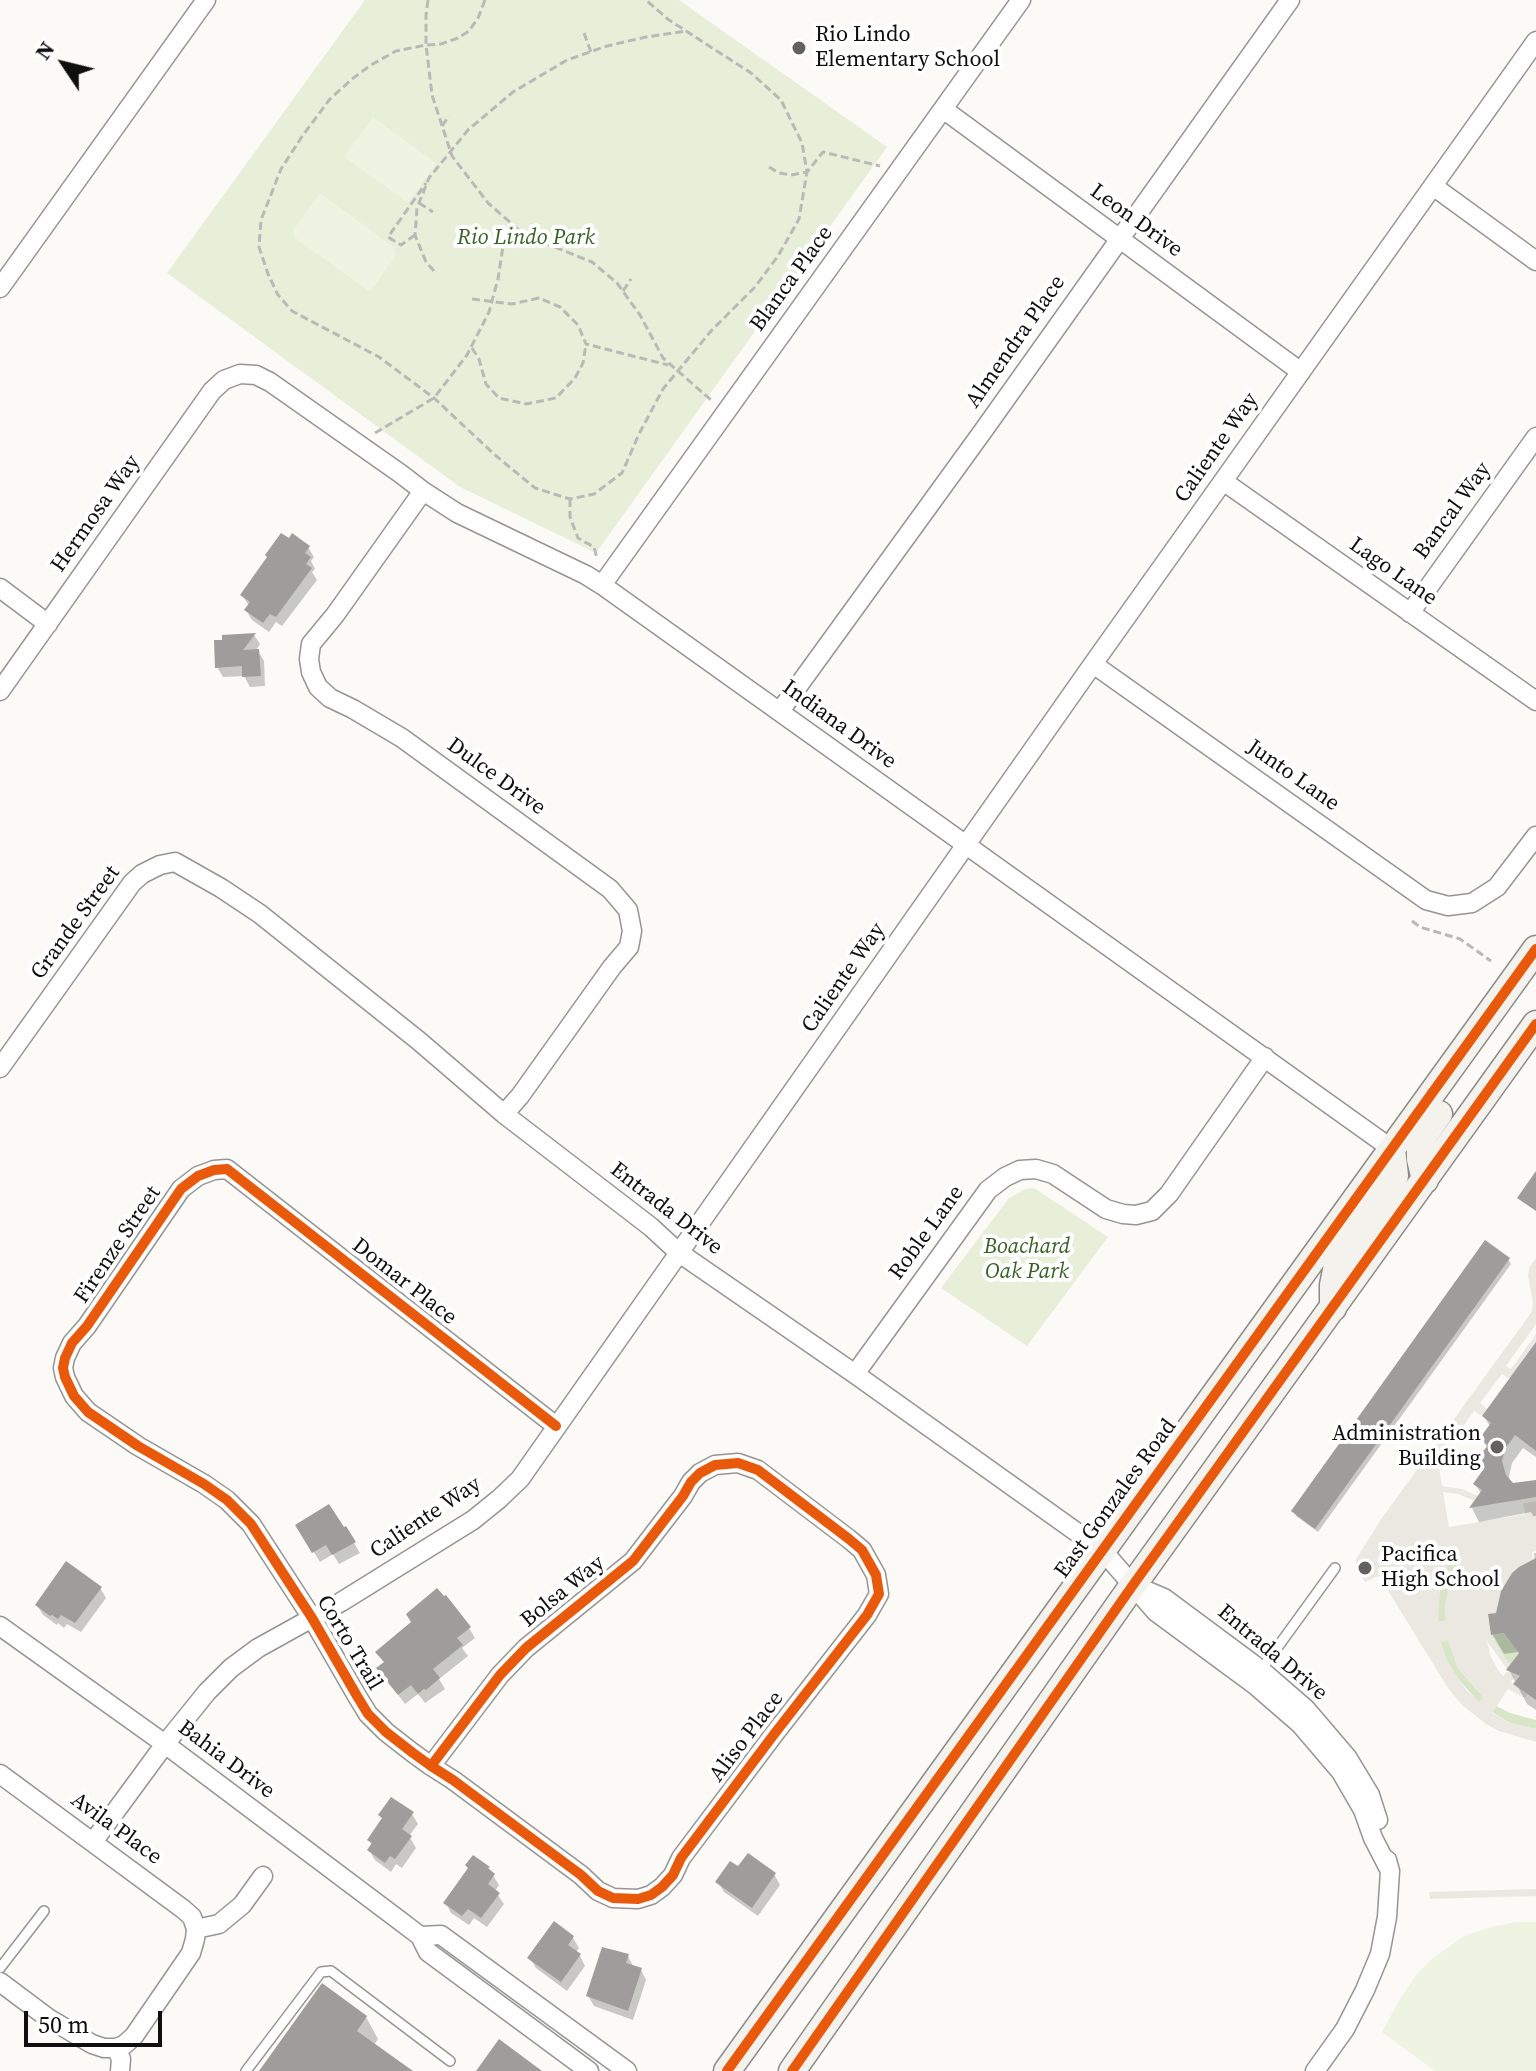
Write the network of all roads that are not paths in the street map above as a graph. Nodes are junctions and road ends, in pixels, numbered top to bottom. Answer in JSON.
{"nodes":[{"id":1,"x":206,"y":0,"type":"edge"},
{"id":2,"x":1021,"y":0,"type":"edge"},
{"id":3,"x":1290,"y":0,"type":"edge"},
{"id":4,"x":1536,"y":41,"type":"edge"},
{"id":5,"x":943,"y":109,"type":"junction"},
{"id":6,"x":1433,"y":186,"type":"junction"},
{"id":7,"x":1119,"y":239,"type":"junction"},
{"id":8,"x":1536,"y":261,"type":"edge"},
{"id":9,"x":0,"y":288,"type":"edge"},
{"id":10,"x":1301,"y":372,"type":"junction"},
{"id":11,"x":240,"y":374,"type":"joint"},
{"id":12,"x":1536,"y":437,"type":"edge"},
{"id":13,"x":1223,"y":481,"type":"junction"},
{"id":14,"x":423,"y":491,"type":"junction"},
{"id":15,"x":602,"y":585,"type":"junction"},
{"id":16,"x":0,"y":588,"type":"edge"},
{"id":17,"x":1410,"y":613,"type":"junction"},
{"id":18,"x":48,"y":624,"type":"junction"},
{"id":19,"x":1093,"y":664,"type":"junction"},
{"id":20,"x":0,"y":691,"type":"edge"},
{"id":21,"x":1536,"y":701,"type":"edge"},
{"id":22,"x":780,"y":711,"type":"junction"},
{"id":23,"x":1536,"y":836,"type":"edge"},
{"id":24,"x":967,"y":846,"type":"junction"},
{"id":25,"x":175,"y":862,"type":"joint"},
{"id":26,"x":1536,"y":949,"type":"edge"},
{"id":27,"x":1536,"y":977,"type":"edge"},
{"id":28,"x":1536,"y":1024,"type":"edge"},
{"id":29,"x":1265,"y":1057,"type":"junction"},
{"id":30,"x":0,"y":1068,"type":"edge"},
{"id":31,"x":504,"y":1114,"type":"junction"},
{"id":32,"x":1392,"y":1149,"type":"junction"},
{"id":33,"x":227,"y":1169,"type":"joint"},
{"id":34,"x":1425,"y":1180,"type":"junction"},
{"id":35,"x":678,"y":1252,"type":"junction"},
{"id":36,"x":1333,"y":1308,"type":"junction"},
{"id":37,"x":63,"y":1368,"type":"joint"},
{"id":38,"x":855,"y":1374,"type":"junction"},
{"id":39,"x":556,"y":1426,"type":"junction"},
{"id":40,"x":729,"y":1463,"type":"joint"},
{"id":41,"x":1103,"y":1551,"type":"junction"},
{"id":42,"x":1335,"y":1568,"type":"dead end"},
{"id":43,"x":1133,"y":1585,"type":"junction"},
{"id":44,"x":312,"y":1618,"type":"junction"},
{"id":45,"x":0,"y":1626,"type":"edge"},
{"id":46,"x":1261,"y":1670,"type":"junction"},
{"id":47,"x":165,"y":1744,"type":"junction"},
{"id":48,"x":431,"y":1766,"type":"junction"},
{"id":49,"x":0,"y":1774,"type":"edge"},
{"id":50,"x":93,"y":1842,"type":"junction"},
{"id":51,"x":1390,"y":1871,"type":"junction"},
{"id":52,"x":263,"y":1876,"type":"dead end"},
{"id":53,"x":638,"y":1899,"type":"joint"},
{"id":54,"x":44,"y":1911,"type":"dead end"},
{"id":55,"x":196,"y":1929,"type":"junction"},
{"id":56,"x":420,"y":1936,"type":"junction"},
{"id":57,"x":0,"y":1968,"type":"edge"},
{"id":58,"x":0,"y":1982,"type":"edge"},
{"id":59,"x":492,"y":1999,"type":"junction"},
{"id":60,"x":116,"y":2048,"type":"junction"},
{"id":61,"x":599,"y":2051,"type":"junction"},
{"id":62,"x":450,"y":2061,"type":"dead end"},
{"id":63,"x":120,"y":2071,"type":"edge"},
{"id":64,"x":246,"y":2071,"type":"edge"},
{"id":65,"x":589,"y":2071,"type":"edge"},
{"id":66,"x":627,"y":2071,"type":"edge"},
{"id":67,"x":727,"y":2071,"type":"edge"},
{"id":68,"x":792,"y":2071,"type":"edge"},
{"id":69,"x":1315,"y":2071,"type":"edge"}],
"edges":[{"from":1,"to":9,"type":"street"},
{"from":2,"to":5,"type":"street","name":"Blanca Place"},
{"from":3,"to":7,"type":"street","name":"Almendra Place"},
{"from":4,"to":6,"type":"street","name":"Caliente Way"},
{"from":5,"to":7,"type":"street","name":"Leon Drive"},
{"from":5,"to":15,"type":"street","name":"Blanca Place"},
{"from":6,"to":8,"type":"street"},
{"from":6,"to":10,"type":"street","name":"Caliente Way"},
{"from":7,"to":10,"type":"street","name":"Leon Drive"},
{"from":7,"to":22,"type":"street","name":"Almendra Place"},
{"from":10,"to":13,"type":"street","name":"Caliente Way"},
{"from":11,"to":14,"type":"street","name":"Indiana Drive"},
{"from":11,"to":18,"type":"street","name":"Hermosa Way"},
{"from":12,"to":17,"type":"street","name":"Bancal Way"},
{"from":13,"to":17,"type":"street","name":"Lago Lane"},
{"from":13,"to":19,"type":"street","name":"Caliente Way"},
{"from":14,"to":15,"type":"street","name":"Indiana Drive"},
{"from":14,"to":31,"type":"street","name":"Dulce Drive"},
{"from":15,"to":22,"type":"street","name":"Indiana Drive"},
{"from":16,"to":18,"type":"street"},
{"from":17,"to":21,"type":"street","name":"Lago Lane"},
{"from":18,"to":20,"type":"street","name":"Hermosa Way"},
{"from":19,"to":23,"type":"street","name":"Junto Lane"},
{"from":19,"to":24,"type":"street","name":"Caliente Way"},
{"from":22,"to":24,"type":"street","name":"Indiana Drive"},
{"from":24,"to":29,"type":"street","name":"Indiana Drive"},
{"from":24,"to":35,"type":"street","name":"Caliente Way"},
{"from":25,"to":30,"type":"street","name":"Grande Street"},
{"from":25,"to":31,"type":"street","name":"Entrada Drive"},
{"from":26,"to":32,"type":"main road","name":"East Gonzales Road"},
{"from":27,"to":34,"type":"main road"},
{"from":28,"to":34,"type":"main road"},
{"from":29,"to":32,"type":"street","name":"Indiana Drive"},
{"from":29,"to":38,"type":"street","name":"Roble Lane"},
{"from":31,"to":35,"type":"street","name":"Entrada Drive"},
{"from":32,"to":36,"type":"main road"},
{"from":32,"to":41,"type":"main road","name":"East Gonzales Road"},
{"from":33,"to":37,"type":"street","name":"Firenze Street"},
{"from":33,"to":39,"type":"street","name":"Domar Place"},
{"from":34,"to":36,"type":"main road"},
{"from":35,"to":38,"type":"street","name":"Entrada Drive"},
{"from":35,"to":39,"type":"street","name":"Caliente Way"},
{"from":36,"to":43,"type":"main road"},
{"from":37,"to":44,"type":"street","name":"Corto Trail"},
{"from":38,"to":41,"type":"street","name":"Entrada Drive"},
{"from":39,"to":44,"type":"street","name":"Caliente Way"},
{"from":40,"to":48,"type":"street","name":"Bolsa Way"},
{"from":40,"to":53,"type":"street","name":"Aliso Place"},
{"from":41,"to":43,"type":"street","name":"Entrada Drive"},
{"from":41,"to":67,"type":"main road","name":"East Gonzales Road"},
{"from":42,"to":46,"type":"lane"},
{"from":43,"to":46,"type":"street","name":"Entrada Drive"},
{"from":43,"to":51,"type":"street","name":"Entrada Drive"},
{"from":43,"to":68,"type":"main road"},
{"from":44,"to":47,"type":"street","name":"Caliente Way"},
{"from":44,"to":48,"type":"street","name":"Corto Trail"},
{"from":45,"to":47,"type":"street","name":"Bahia Drive"},
{"from":46,"to":51,"type":"street","name":"Entrada Drive"},
{"from":47,"to":50,"type":"street","name":"Caliente Way"},
{"from":47,"to":56,"type":"street","name":"Bahia Drive"},
{"from":48,"to":53,"type":"street","name":"Corto Trail"},
{"from":49,"to":50,"type":"street","name":"Avila Place"},
{"from":50,"to":55,"type":"street","name":"Avila Place"},
{"from":51,"to":69,"type":"street","name":"Entrada Drive"},
{"from":52,"to":55,"type":"street"},
{"from":54,"to":57,"type":"lane"},
{"from":55,"to":60,"type":"street"},
{"from":56,"to":59,"type":"street","name":"Bahia Drive"},
{"from":56,"to":61,"type":"street","name":"Bahia Drive"},
{"from":58,"to":60,"type":"street"},
{"from":59,"to":61,"type":"street"},
{"from":59,"to":65,"type":"street","name":"Bahia Drive"},
{"from":60,"to":63,"type":"street"},
{"from":61,"to":66,"type":"street","name":"Bahia Drive"},
{"from":62,"to":64,"type":"lane"}]}
